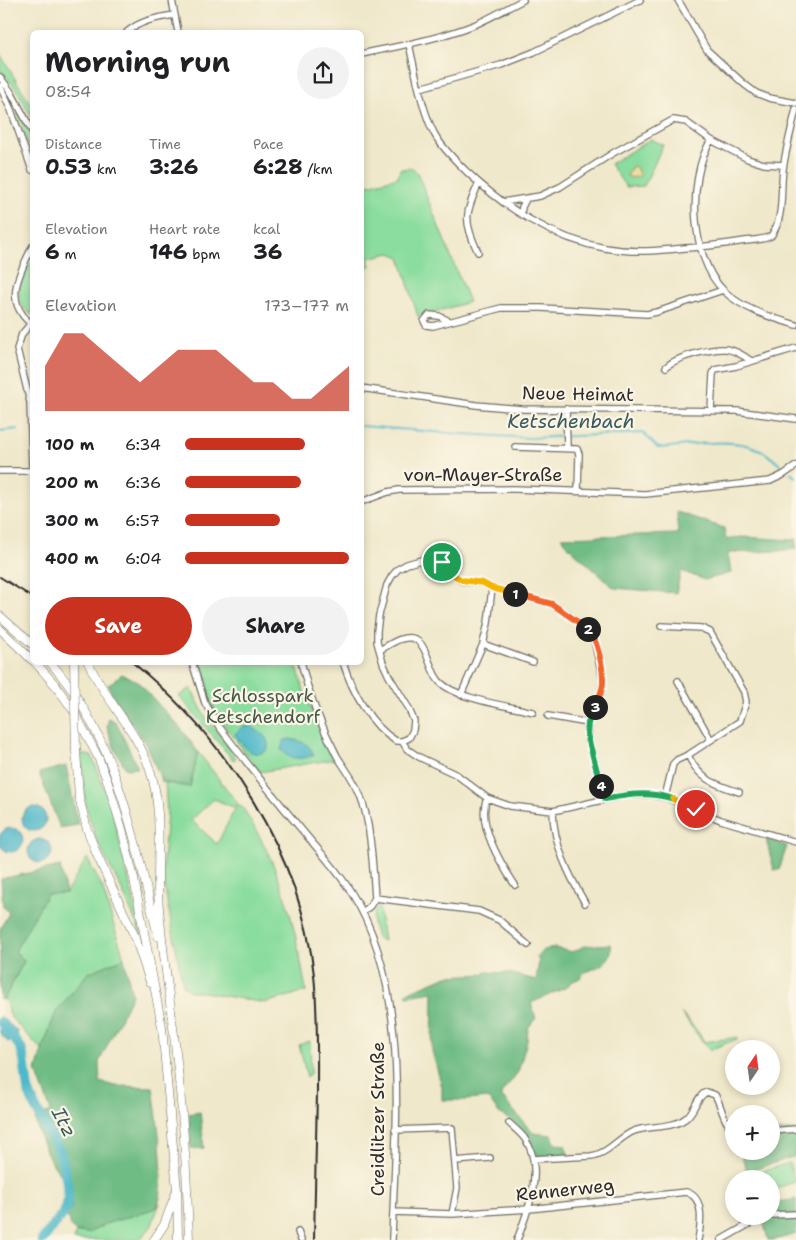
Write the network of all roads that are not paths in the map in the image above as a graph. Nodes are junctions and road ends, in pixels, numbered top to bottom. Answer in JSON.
{"nodes":[{"id":1,"x":174,"y":0,"type":"edge"},
{"id":2,"x":523,"y":0,"type":"edge"},
{"id":3,"x":640,"y":0,"type":"edge"},
{"id":4,"x":678,"y":0,"type":"edge"},
{"id":5,"x":175,"y":15,"type":"junction"},
{"id":6,"x":130,"y":30,"type":"edge"},
{"id":7,"x":178,"y":30,"type":"edge"},
{"id":8,"x":409,"y":44,"type":"junction"},
{"id":9,"x":364,"y":53,"type":"edge"},
{"id":10,"x":0,"y":77,"type":"edge"},
{"id":11,"x":0,"y":86,"type":"edge"},
{"id":12,"x":420,"y":88,"type":"junction"},
{"id":13,"x":796,"y":103,"type":"edge"},
{"id":14,"x":796,"y":109,"type":"edge"},
{"id":15,"x":30,"y":127,"type":"edge"},
{"id":16,"x":711,"y":140,"type":"junction"},
{"id":17,"x":30,"y":164,"type":"edge"},
{"id":18,"x":783,"y":165,"type":"junction"},
{"id":19,"x":479,"y":183,"type":"junction"},
{"id":20,"x":526,"y":199,"type":"junction"},
{"id":21,"x":504,"y":202,"type":"junction"},
{"id":22,"x":521,"y":214,"type":"junction"},
{"id":23,"x":700,"y":247,"type":"junction"},
{"id":24,"x":30,"y":252,"type":"edge"},
{"id":25,"x":478,"y":252,"type":"dead end"},
{"id":26,"x":723,"y":290,"type":"junction"},
{"id":27,"x":450,"y":321,"type":"dead end"},
{"id":28,"x":30,"y":322,"type":"edge"},
{"id":29,"x":30,"y":324,"type":"edge"},
{"id":30,"x":796,"y":325,"type":"edge"},
{"id":31,"x":796,"y":348,"type":"edge"},
{"id":32,"x":750,"y":360,"type":"junction"},
{"id":33,"x":666,"y":367,"type":"dead end"},
{"id":34,"x":364,"y":388,"type":"edge"},
{"id":35,"x":30,"y":402,"type":"edge"},
{"id":36,"x":566,"y":409,"type":"junction"},
{"id":37,"x":711,"y":410,"type":"junction"},
{"id":38,"x":796,"y":419,"type":"edge"},
{"id":39,"x":567,"y":444,"type":"junction"},
{"id":40,"x":515,"y":447,"type":"dead end"},
{"id":41,"x":796,"y":466,"type":"edge"},
{"id":42,"x":0,"y":471,"type":"edge"},
{"id":43,"x":30,"y":471,"type":"edge"},
{"id":44,"x":578,"y":490,"type":"junction"},
{"id":45,"x":364,"y":501,"type":"edge"},
{"id":46,"x":492,"y":588,"type":"junction"},
{"id":47,"x":0,"y":616,"type":"edge"},
{"id":48,"x":661,"y":626,"type":"dead end"},
{"id":49,"x":0,"y":629,"type":"edge"},
{"id":50,"x":30,"y":642,"type":"edge"},
{"id":51,"x":483,"y":644,"type":"junction"},
{"id":52,"x":380,"y":650,"type":"junction"},
{"id":53,"x":30,"y":658,"type":"edge"},
{"id":54,"x":533,"y":662,"type":"dead end"},
{"id":55,"x":38,"y":665,"type":"edge"},
{"id":56,"x":52,"y":665,"type":"edge"},
{"id":57,"x":74,"y":665,"type":"edge"},
{"id":58,"x":90,"y":665,"type":"edge"},
{"id":59,"x":193,"y":665,"type":"edge"},
{"id":60,"x":302,"y":665,"type":"edge"},
{"id":61,"x":344,"y":665,"type":"edge"},
{"id":62,"x":678,"y":681,"type":"dead end"},
{"id":63,"x":461,"y":695,"type":"junction"},
{"id":64,"x":533,"y":712,"type":"dead end"},
{"id":65,"x":548,"y":716,"type":"dead end"},
{"id":66,"x":588,"y":723,"type":"junction"},
{"id":67,"x":711,"y":740,"type":"junction"},
{"id":68,"x":402,"y":741,"type":"junction"},
{"id":69,"x":688,"y":755,"type":"junction"},
{"id":70,"x":739,"y":792,"type":"dead end"},
{"id":71,"x":665,"y":796,"type":"junction"},
{"id":72,"x":487,"y":798,"type":"junction"},
{"id":73,"x":605,"y":799,"type":"junction"},
{"id":74,"x":553,"y":812,"type":"junction"},
{"id":75,"x":796,"y":842,"type":"edge"},
{"id":76,"x":515,"y":885,"type":"dead end"},
{"id":77,"x":375,"y":898,"type":"junction"},
{"id":78,"x":585,"y":903,"type":"dead end"},
{"id":79,"x":363,"y":912,"type":"junction"},
{"id":80,"x":528,"y":945,"type":"dead end"},
{"id":81,"x":166,"y":969,"type":"junction"},
{"id":82,"x":159,"y":1008,"type":"junction"},
{"id":83,"x":725,"y":1118,"type":"edge"},
{"id":84,"x":509,"y":1123,"type":"dead end"},
{"id":85,"x":796,"y":1129,"type":"edge"},
{"id":86,"x":395,"y":1130,"type":"junction"},
{"id":87,"x":780,"y":1130,"type":"edge"},
{"id":88,"x":490,"y":1158,"type":"dead end"},
{"id":89,"x":533,"y":1158,"type":"junction"},
{"id":90,"x":455,"y":1161,"type":"junction"},
{"id":91,"x":177,"y":1190,"type":"junction"},
{"id":92,"x":529,"y":1209,"type":"junction"},
{"id":93,"x":392,"y":1212,"type":"junction"},
{"id":94,"x":452,"y":1214,"type":"junction"},
{"id":95,"x":796,"y":1214,"type":"edge"},
{"id":96,"x":780,"y":1215,"type":"edge"},
{"id":97,"x":747,"y":1225,"type":"edge"},
{"id":98,"x":298,"y":1232,"type":"dead end"},
{"id":99,"x":154,"y":1240,"type":"edge"},
{"id":100,"x":178,"y":1240,"type":"edge"},
{"id":101,"x":189,"y":1240,"type":"edge"},
{"id":102,"x":301,"y":1240,"type":"edge"},
{"id":103,"x":392,"y":1240,"type":"edge"},
{"id":104,"x":518,"y":1240,"type":"edge"},
{"id":105,"x":698,"y":1240,"type":"edge"},
{"id":106,"x":721,"y":1240,"type":"edge"}],
"edges":[{"from":1,"to":5,"type":"street"},
{"from":2,"to":8,"type":"street"},
{"from":3,"to":12,"type":"street"},
{"from":4,"to":13,"type":"street"},
{"from":5,"to":6,"type":"street"},
{"from":5,"to":7,"type":"street"},
{"from":8,"to":9,"type":"street"},
{"from":8,"to":12,"type":"street"},
{"from":10,"to":15,"type":"street"},
{"from":11,"to":17,"type":"street"},
{"from":12,"to":19,"type":"street"},
{"from":14,"to":18,"type":"street"},
{"from":16,"to":18,"type":"street"},
{"from":16,"to":20,"type":"street"},
{"from":16,"to":23,"type":"street"},
{"from":18,"to":23,"type":"street"},
{"from":19,"to":21,"type":"street"},
{"from":19,"to":25,"type":"street"},
{"from":20,"to":21,"type":"street"},
{"from":20,"to":22,"type":"street"},
{"from":21,"to":22,"type":"street"},
{"from":22,"to":23,"type":"street"},
{"from":23,"to":26,"type":"street"},
{"from":24,"to":28,"type":"street"},
{"from":26,"to":27,"type":"street"},
{"from":26,"to":30,"type":"street"},
{"from":29,"to":35,"type":"street"},
{"from":31,"to":32,"type":"street"},
{"from":32,"to":33,"type":"street"},
{"from":32,"to":37,"type":"street"},
{"from":34,"to":36,"type":"street","name":"Neue Heimat"},
{"from":36,"to":37,"type":"street","name":"Neue Heimat"},
{"from":36,"to":39,"type":"street","name":"von-Mayer-Straße"},
{"from":37,"to":38,"type":"street","name":"Neue Heimat"},
{"from":39,"to":40,"type":"street","name":"von-Mayer-Straße"},
{"from":39,"to":44,"type":"street","name":"von-Mayer-Straße"},
{"from":41,"to":44,"type":"street","name":"von-Mayer-Straße"},
{"from":42,"to":43,"type":"street"},
{"from":44,"to":45,"type":"street","name":"von-Mayer-Straße"},
{"from":46,"to":51,"type":"street"},
{"from":46,"to":52,"type":"street"},
{"from":46,"to":66,"type":"street"},
{"from":47,"to":50,"type":"highway"},
{"from":48,"to":67,"type":"street"},
{"from":49,"to":53,"type":"highway"},
{"from":51,"to":54,"type":"street"},
{"from":51,"to":63,"type":"street"},
{"from":52,"to":63,"type":"street"},
{"from":52,"to":68,"type":"street"},
{"from":55,"to":82,"type":"highway"},
{"from":56,"to":81,"type":"highway"},
{"from":57,"to":82,"type":"highway","bridge":true},
{"from":58,"to":81,"type":"highway"},
{"from":59,"to":79,"type":"street","name":"Creidlitzer Straße"},
{"from":60,"to":77,"type":"street"},
{"from":61,"to":68,"type":"street"},
{"from":62,"to":67,"type":"street"},
{"from":63,"to":64,"type":"street"},
{"from":65,"to":66,"type":"street"},
{"from":66,"to":73,"type":"street"},
{"from":67,"to":69,"type":"street"},
{"from":68,"to":72,"type":"street"},
{"from":69,"to":70,"type":"street"},
{"from":69,"to":71,"type":"street"},
{"from":71,"to":73,"type":"street"},
{"from":71,"to":75,"type":"street"},
{"from":72,"to":74,"type":"street"},
{"from":72,"to":76,"type":"street"},
{"from":73,"to":74,"type":"street"},
{"from":74,"to":78,"type":"street"},
{"from":77,"to":79,"type":"street"},
{"from":77,"to":80,"type":"street"},
{"from":79,"to":86,"type":"street","name":"Creidlitzer Straße"},
{"from":81,"to":101,"type":"highway"},
{"from":82,"to":91,"type":"highway"},
{"from":83,"to":89,"type":"street"},
{"from":84,"to":89,"type":"street"},
{"from":85,"to":87,"type":"street"},
{"from":86,"to":90,"type":"street"},
{"from":86,"to":93,"type":"street","name":"Creidlitzer Straße"},
{"from":88,"to":90,"type":"street"},
{"from":89,"to":92,"type":"street"},
{"from":90,"to":94,"type":"street"},
{"from":91,"to":99,"type":"highway"},
{"from":91,"to":100,"type":"highway"},
{"from":92,"to":94,"type":"street","name":"Rennerweg"},
{"from":92,"to":104,"type":"street"},
{"from":92,"to":105,"type":"street","name":"Rennerweg"},
{"from":93,"to":94,"type":"street","name":"Rennerweg"},
{"from":93,"to":103,"type":"street","name":"Creidlitzer Straße"},
{"from":95,"to":96,"type":"street"},
{"from":97,"to":106,"type":"street"},
{"from":98,"to":102,"type":"street"}]}
